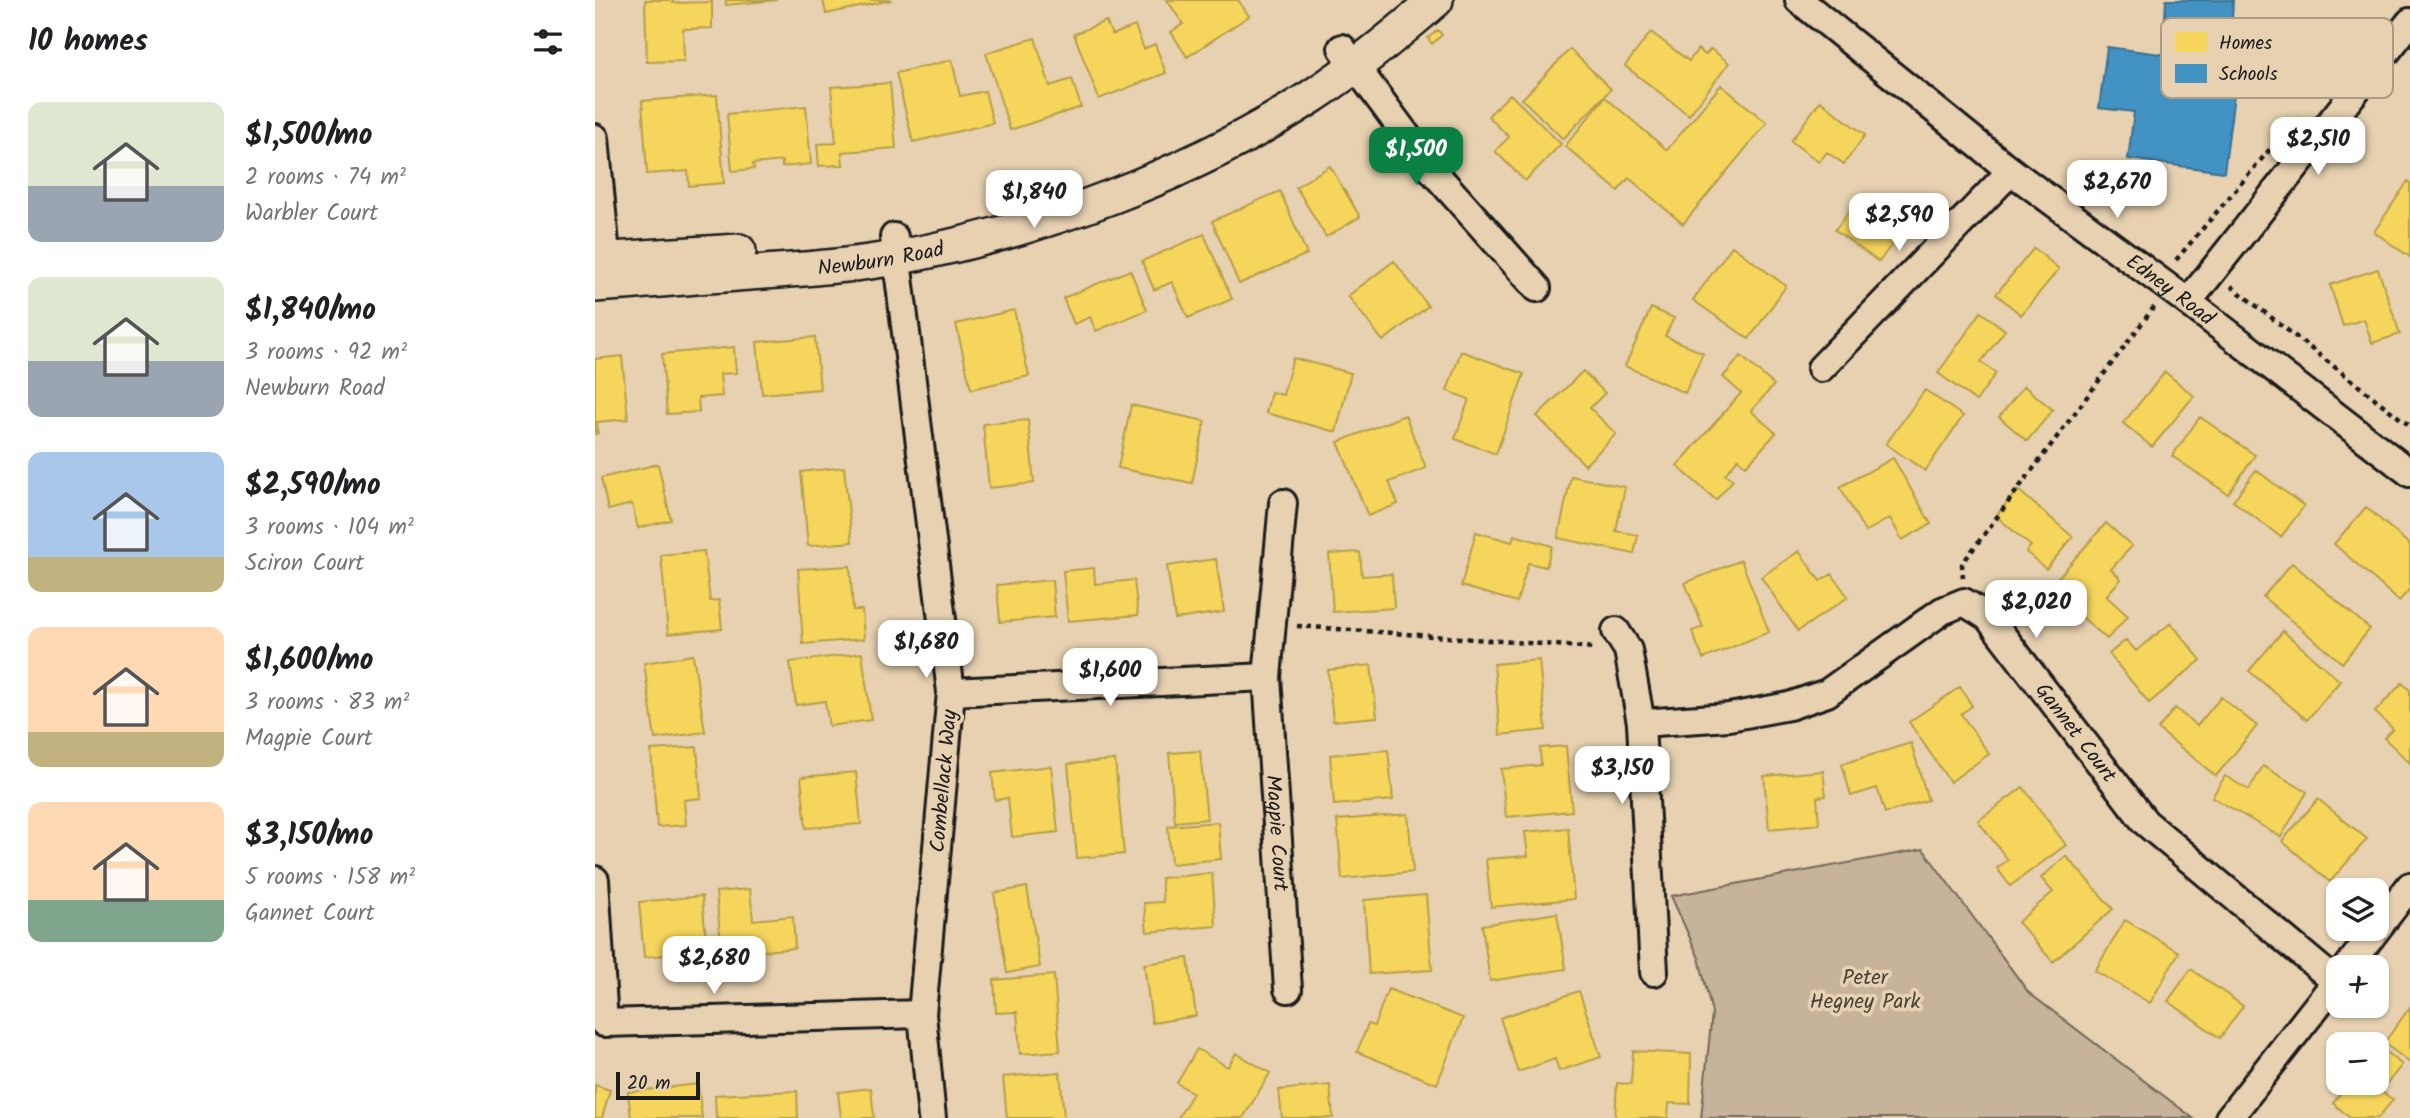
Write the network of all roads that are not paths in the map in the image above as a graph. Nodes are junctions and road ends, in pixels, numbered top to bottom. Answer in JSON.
{"nodes":[{"id":1,"x":1402,"y":0,"type":"edge"},
{"id":2,"x":1436,"y":0,"type":"edge"},
{"id":3,"x":1798,"y":0,"type":"edge"},
{"id":4,"x":2410,"y":22,"type":"edge"},
{"id":5,"x":2393,"y":43,"type":"edge"},
{"id":6,"x":1349,"y":57,"type":"junction"},
{"id":7,"x":2350,"y":98,"type":"edge"},
{"id":8,"x":595,"y":138,"type":"edge"},
{"id":9,"x":2011,"y":171,"type":"junction"},
{"id":10,"x":895,"y":247,"type":"junction"},
{"id":11,"x":601,"y":272,"type":"edge"},
{"id":12,"x":1537,"y":288,"type":"dead end"},
{"id":13,"x":2172,"y":290,"type":"junction"},
{"id":14,"x":1821,"y":368,"type":"dead end"},
{"id":15,"x":2410,"y":473,"type":"edge"},
{"id":16,"x":1283,"y":503,"type":"dead end"},
{"id":17,"x":1622,"y":640,"type":"road end"},
{"id":18,"x":1267,"y":677,"type":"junction"},
{"id":19,"x":951,"y":692,"type":"junction"},
{"id":20,"x":1641,"y":723,"type":"junction"},
{"id":21,"x":595,"y":880,"type":"edge"},
{"id":22,"x":2410,"y":886,"type":"edge"},
{"id":23,"x":2356,"y":955,"type":"edge"},
{"id":24,"x":2326,"y":965,"type":"edge"},
{"id":25,"x":1654,"y":972,"type":"dead end"},
{"id":26,"x":1288,"y":989,"type":"dead end"},
{"id":27,"x":2326,"y":994,"type":"edge"},
{"id":28,"x":922,"y":1014,"type":"junction"},
{"id":29,"x":932,"y":1118,"type":"edge"},
{"id":30,"x":2229,"y":1118,"type":"edge"}],
"edges":[{"from":1,"to":6,"type":"street","name":"Newburn Road"},
{"from":2,"to":6,"type":"street","name":"Newburn Road"},
{"from":3,"to":9,"type":"street","name":"Edney Road"},
{"from":4,"to":5,"type":"street"},
{"from":6,"to":10,"type":"street","name":"Newburn Road"},
{"from":6,"to":12,"type":"street"},
{"from":7,"to":13,"type":"street"},
{"from":8,"to":11,"type":"street"},
{"from":9,"to":13,"type":"street","name":"Edney Road"},
{"from":9,"to":14,"type":"street"},
{"from":10,"to":11,"type":"street","name":"Newburn Road"},
{"from":10,"to":19,"type":"street","name":"Combellack Way"},
{"from":13,"to":15,"type":"street","name":"Edney Road"},
{"from":16,"to":18,"type":"street","name":"Magpie Court"},
{"from":17,"to":20,"type":"street"},
{"from":18,"to":19,"type":"street"},
{"from":18,"to":26,"type":"street","name":"Magpie Court"},
{"from":19,"to":28,"type":"street","name":"Combellack Way"},
{"from":20,"to":24,"type":"street","name":"Gannet Court"},
{"from":20,"to":25,"type":"street"},
{"from":21,"to":28,"type":"street"},
{"from":22,"to":23,"type":"street"},
{"from":27,"to":30,"type":"street"},
{"from":28,"to":29,"type":"street","name":"Combellack Way"}]}
